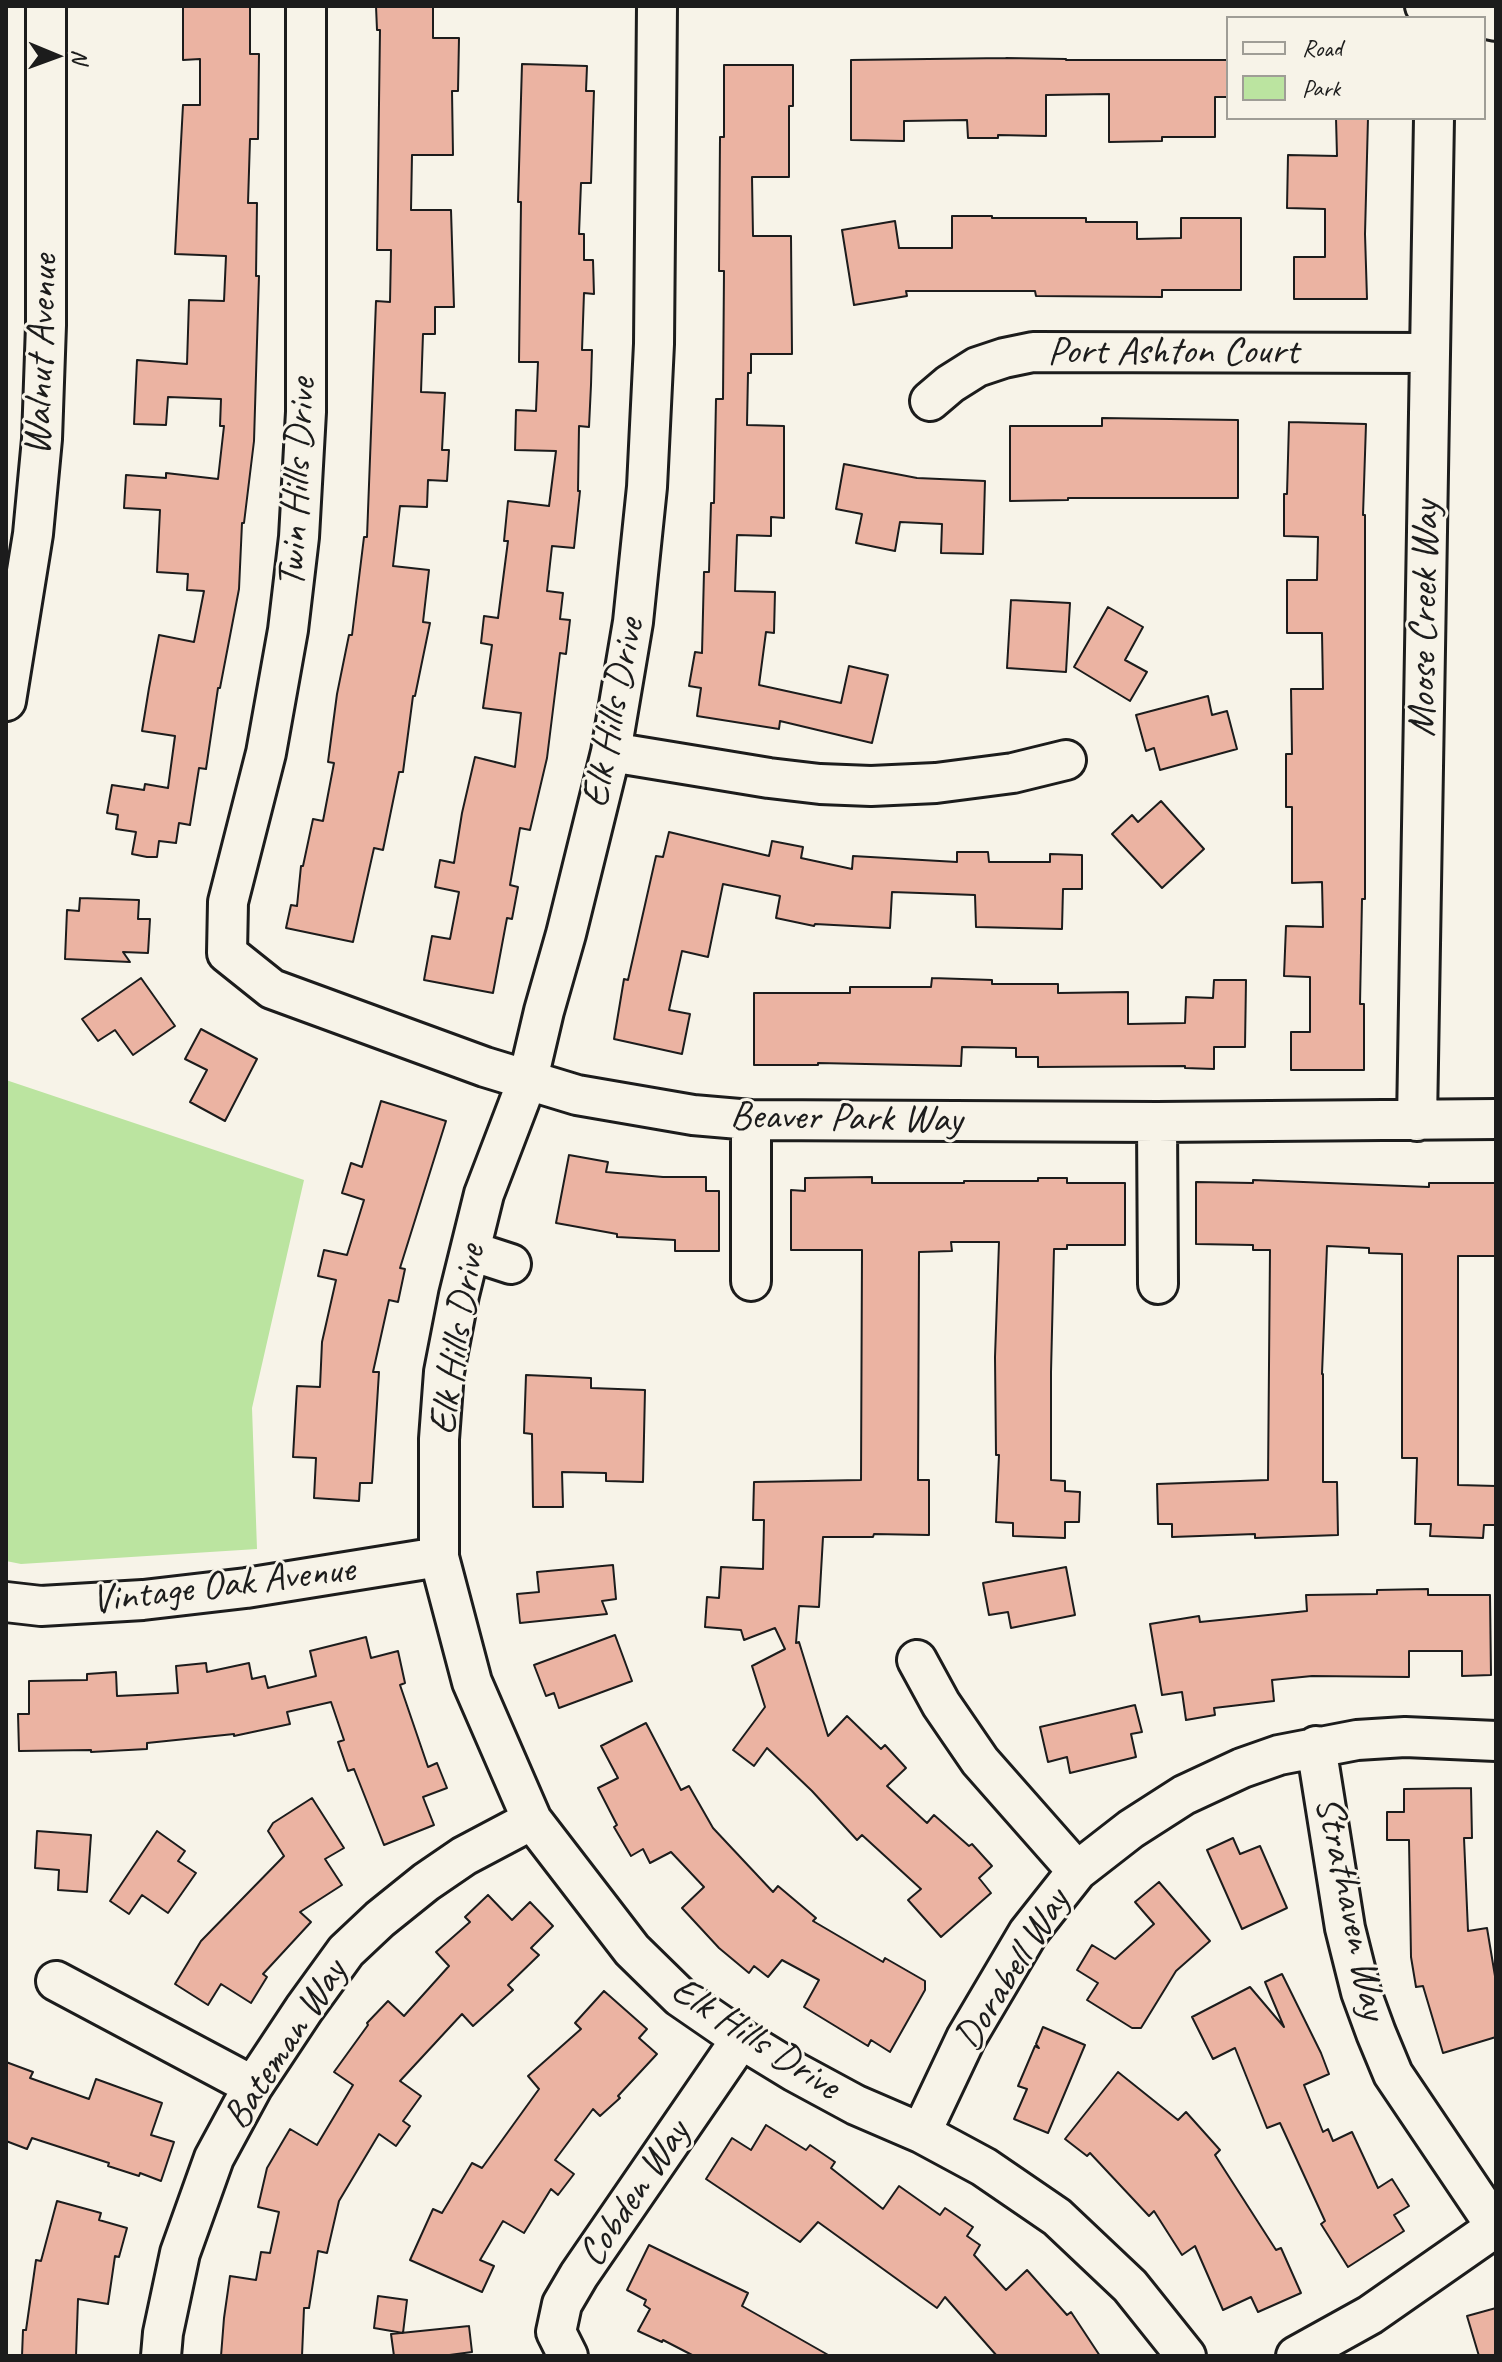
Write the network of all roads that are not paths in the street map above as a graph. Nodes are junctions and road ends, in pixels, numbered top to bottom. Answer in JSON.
{"nodes":[{"id":1,"x":46,"y":6,"type":"edge"},
{"id":2,"x":306,"y":6,"type":"edge"},
{"id":3,"x":657,"y":6,"type":"edge"},
{"id":4,"x":1432,"y":10,"type":"edge"},
{"id":5,"x":1467,"y":16,"type":"edge"},
{"id":6,"x":1434,"y":120,"type":"edge"},
{"id":7,"x":1430,"y":353,"type":"junction"},
{"id":8,"x":930,"y":401,"type":"dead end"},
{"id":9,"x":6,"y":701,"type":"edge"},
{"id":10,"x":611,"y":752,"type":"junction"},
{"id":11,"x":1066,"y":760,"type":"dead end"},
{"id":12,"x":227,"y":953,"type":"joint"},
{"id":13,"x":528,"y":1079,"type":"junction"},
{"id":14,"x":1496,"y":1119,"type":"edge"},
{"id":15,"x":751,"y":1120,"type":"junction"},
{"id":16,"x":1417,"y":1121,"type":"junction"},
{"id":17,"x":1157,"y":1122,"type":"junction"},
{"id":18,"x":471,"y":1251,"type":"junction"},
{"id":19,"x":511,"y":1264,"type":"dead end"},
{"id":20,"x":751,"y":1281,"type":"dead end"},
{"id":21,"x":1158,"y":1284,"type":"dead end"},
{"id":22,"x":439,"y":1557,"type":"junction"},
{"id":23,"x":6,"y":1602,"type":"edge"},
{"id":24,"x":917,"y":1660,"type":"dead end"},
{"id":25,"x":1496,"y":1741,"type":"edge"},
{"id":26,"x":1316,"y":1746,"type":"junction"},
{"id":27,"x":532,"y":1820,"type":"junction"},
{"id":28,"x":1077,"y":1871,"type":"junction"},
{"id":29,"x":56,"y":1981,"type":"dead end"},
{"id":30,"x":741,"y":2039,"type":"junction"},
{"id":31,"x":253,"y":2086,"type":"junction"},
{"id":32,"x":921,"y":2133,"type":"junction"},
{"id":33,"x":1496,"y":2227,"type":"edge"},
{"id":34,"x":161,"y":2356,"type":"edge"},
{"id":35,"x":568,"y":2356,"type":"edge"},
{"id":36,"x":1186,"y":2356,"type":"edge"},
{"id":37,"x":1296,"y":2356,"type":"edge"}],
"edges":[{"from":1,"to":9,"type":"street","name":"Walnut Avenue"},
{"from":2,"to":12,"type":"street","name":"Twin Hills Drive"},
{"from":3,"to":10,"type":"street","name":"Elk Hills Drive"},
{"from":4,"to":5,"type":"street"},
{"from":6,"to":7,"type":"street","name":"Moose Creek Way"},
{"from":7,"to":8,"type":"street","name":"Port Ashton Court"},
{"from":7,"to":16,"type":"street","name":"Moose Creek Way"},
{"from":10,"to":11,"type":"street"},
{"from":10,"to":13,"type":"street","name":"Elk Hills Drive"},
{"from":12,"to":13,"type":"street","name":"Beaver Park Way"},
{"from":13,"to":15,"type":"street","name":"Beaver Park Way"},
{"from":13,"to":18,"type":"street","name":"Elk Hills Drive"},
{"from":14,"to":16,"type":"street","name":"Beaver Park Way"},
{"from":15,"to":17,"type":"street","name":"Beaver Park Way"},
{"from":15,"to":20,"type":"street"},
{"from":16,"to":17,"type":"street","name":"Beaver Park Way"},
{"from":17,"to":21,"type":"street"},
{"from":18,"to":19,"type":"street"},
{"from":18,"to":22,"type":"street","name":"Elk Hills Drive"},
{"from":22,"to":23,"type":"street","name":"Vintage Oak Avenue"},
{"from":22,"to":27,"type":"street","name":"Elk Hills Drive"},
{"from":24,"to":28,"type":"street"},
{"from":25,"to":26,"type":"street","name":"Dorabell Way"},
{"from":26,"to":28,"type":"street","name":"Dorabell Way"},
{"from":26,"to":33,"type":"street","name":"Strathaven Way"},
{"from":27,"to":30,"type":"street","name":"Elk Hills Drive"},
{"from":27,"to":31,"type":"street","name":"Bateman Way"},
{"from":28,"to":32,"type":"street","name":"Dorabell Way"},
{"from":29,"to":31,"type":"street"},
{"from":30,"to":32,"type":"street","name":"Elk Hills Drive"},
{"from":30,"to":35,"type":"street","name":"Cobden Way"},
{"from":31,"to":34,"type":"street","name":"Bateman Way"},
{"from":32,"to":36,"type":"street","name":"Elk Hills Drive"},
{"from":33,"to":37,"type":"street"}]}
